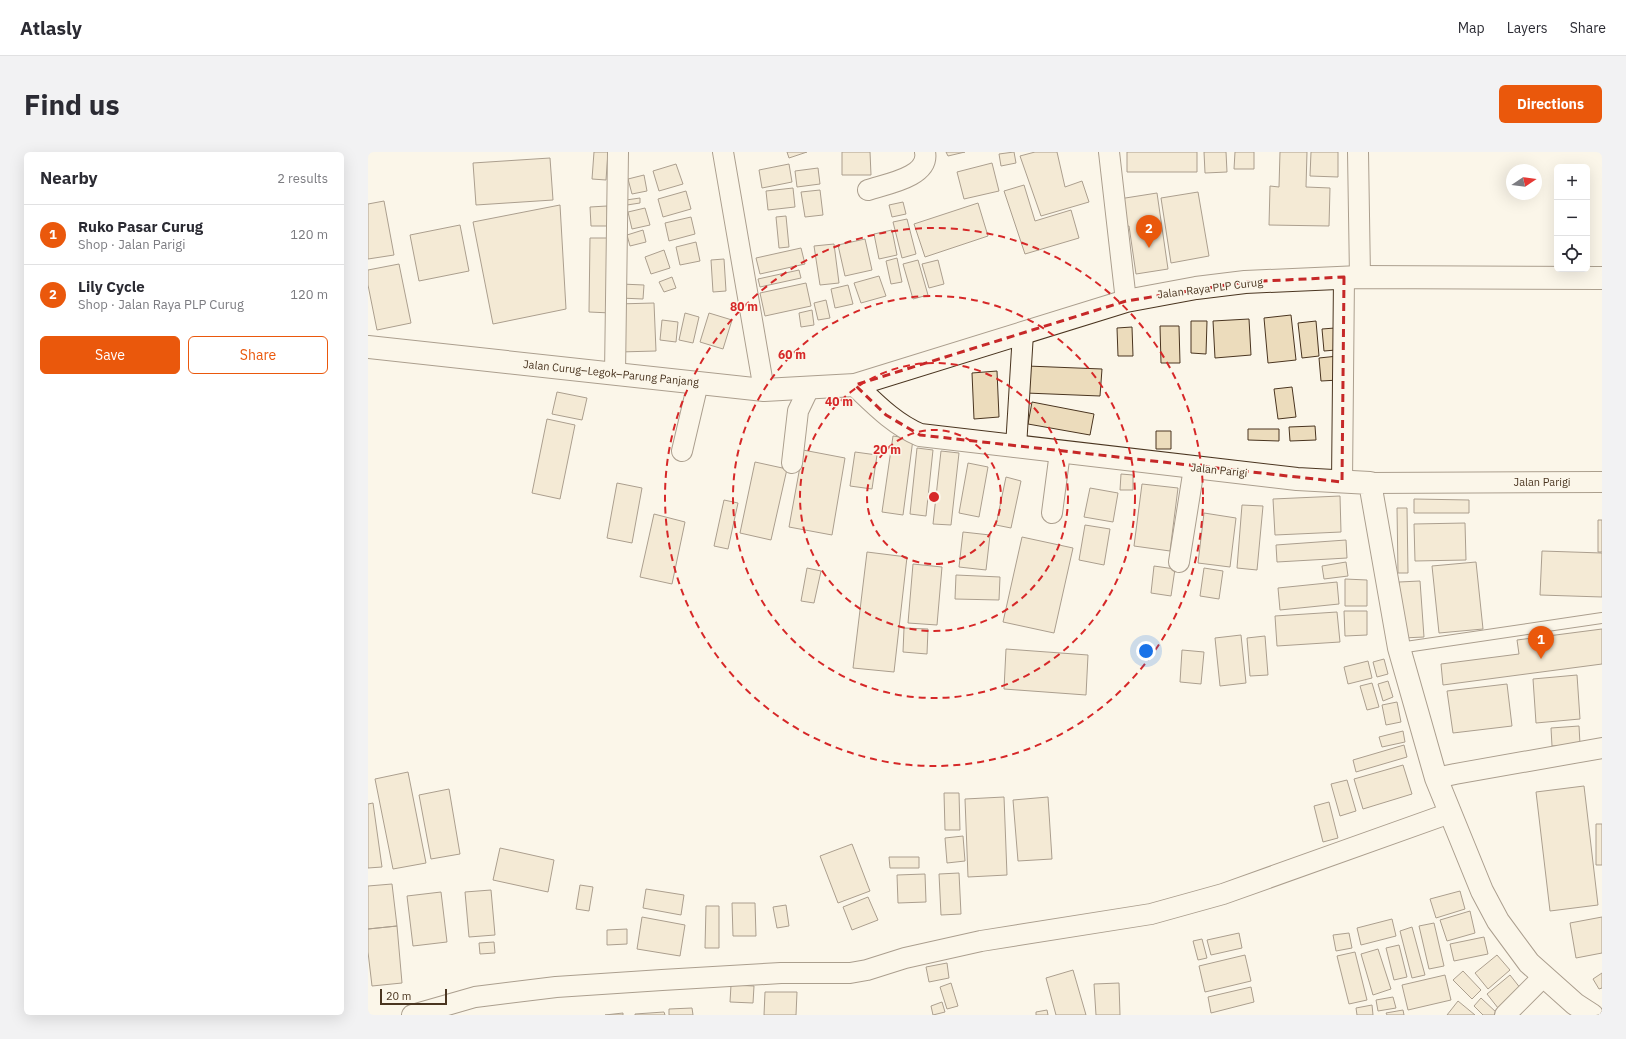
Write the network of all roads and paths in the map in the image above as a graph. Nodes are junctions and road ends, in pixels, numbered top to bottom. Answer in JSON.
{"nodes":[{"id":1,"x":618,"y":152,"type":"edge"},
{"id":2,"x":723,"y":152,"type":"edge"},
{"id":3,"x":925,"y":152,"type":"edge"},
{"id":4,"x":1109,"y":152,"type":"edge"},
{"id":5,"x":1358,"y":152,"type":"edge"},
{"id":6,"x":868,"y":190,"type":"dead end"},
{"id":7,"x":1352,"y":277,"type":"junction"},
{"id":8,"x":1602,"y":278,"type":"edge"},
{"id":9,"x":1126,"y":301,"type":"junction"},
{"id":10,"x":1023,"y":333,"type":"junction"},
{"id":11,"x":368,"y":347,"type":"edge"},
{"id":12,"x":615,"y":374,"type":"junction"},
{"id":13,"x":698,"y":382,"type":"junction"},
{"id":14,"x":855,"y":385,"type":"junction"},
{"id":15,"x":808,"y":388,"type":"junction"},
{"id":16,"x":764,"y":390,"type":"junction"},
{"id":17,"x":1016,"y":447,"type":"junction"},
{"id":18,"x":682,"y":451,"type":"dead end"},
{"id":19,"x":1060,"y":452,"type":"junction"},
{"id":20,"x":792,"y":463,"type":"dead end"},
{"id":21,"x":1194,"y":468,"type":"junction"},
{"id":22,"x":1342,"y":482,"type":"junction"},
{"id":23,"x":1602,"y":482,"type":"edge"},
{"id":24,"x":1370,"y":483,"type":"junction"},
{"id":25,"x":1052,"y":514,"type":"dead end"},
{"id":26,"x":1179,"y":562,"type":"dead end"},
{"id":27,"x":1602,"y":618,"type":"edge"},
{"id":28,"x":1399,"y":648,"type":"junction"},
{"id":29,"x":1602,"y":748,"type":"edge"},
{"id":30,"x":1436,"y":778,"type":"junction"},
{"id":31,"x":1450,"y":813,"type":"junction"},
{"id":32,"x":1544,"y":976,"type":"junction"},
{"id":33,"x":412,"y":1015,"type":"edge"},
{"id":34,"x":1505,"y":1015,"type":"edge"},
{"id":35,"x":1592,"y":1015,"type":"edge"}],
"edges":[{"from":1,"to":12,"type":"street"},
{"from":2,"to":16,"type":"street"},
{"from":3,"to":6,"type":"street"},
{"from":4,"to":9,"type":"street"},
{"from":5,"to":7,"type":"street"},
{"from":7,"to":8,"type":"main road","name":"Jalan Raya PLP Curug"},
{"from":7,"to":9,"type":"main road","name":"Jalan Raya PLP Curug"},
{"from":7,"to":22,"type":"street"},
{"from":9,"to":10,"type":"main road","name":"Jalan Raya PLP Curug"},
{"from":10,"to":14,"type":"main road","name":"Jalan Raya PLP Curug"},
{"from":10,"to":17,"type":"street"},
{"from":11,"to":12,"type":"main road","name":"Jalan Curug–Legok–Parung Panjang"},
{"from":12,"to":13,"type":"main road","name":"Jalan Curug–Legok–Parung Panjang"},
{"from":13,"to":16,"type":"main road","name":"Jalan Curug–Legok–Parung Panjang"},
{"from":13,"to":18,"type":"street"},
{"from":14,"to":15,"type":"main road","name":"Jalan Curug–Legok–Parung Panjang"},
{"from":14,"to":17,"type":"main road","name":"Jalan Parigi"},
{"from":15,"to":16,"type":"main road","name":"Jalan Curug–Legok–Parung Panjang"},
{"from":15,"to":20,"type":"street"},
{"from":17,"to":19,"type":"main road","name":"Jalan Parigi"},
{"from":19,"to":21,"type":"main road","name":"Jalan Parigi"},
{"from":19,"to":25,"type":"street"},
{"from":21,"to":22,"type":"main road","name":"Jalan Parigi"},
{"from":21,"to":26,"type":"street"},
{"from":22,"to":24,"type":"main road","name":"Jalan Parigi"},
{"from":23,"to":24,"type":"street","name":"Jalan Parigi"},
{"from":24,"to":28,"type":"main road"},
{"from":27,"to":28,"type":"lane"},
{"from":28,"to":30,"type":"main road"},
{"from":29,"to":30,"type":"street"},
{"from":30,"to":31,"type":"main road"},
{"from":31,"to":32,"type":"main road"},
{"from":31,"to":33,"type":"street"},
{"from":32,"to":34,"type":"street"},
{"from":32,"to":35,"type":"main road"}]}
